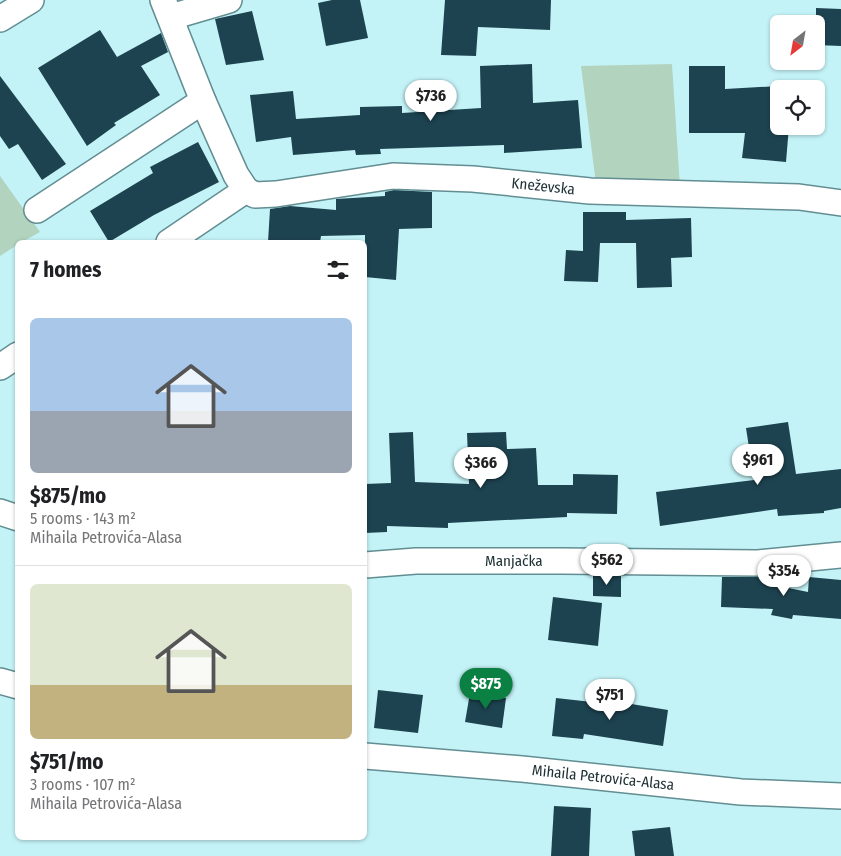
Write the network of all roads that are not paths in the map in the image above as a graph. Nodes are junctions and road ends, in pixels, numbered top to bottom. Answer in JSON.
{"nodes":[{"id":1,"x":31,"y":0,"type":"edge"},
{"id":2,"x":229,"y":0,"type":"edge"},
{"id":3,"x":167,"y":8,"type":"edge"},
{"id":4,"x":0,"y":19,"type":"edge"},
{"id":5,"x":203,"y":101,"type":"junction"},
{"id":6,"x":246,"y":190,"type":"junction"},
{"id":7,"x":841,"y":203,"type":"edge"},
{"id":8,"x":37,"y":210,"type":"dead end"},
{"id":9,"x":172,"y":240,"type":"edge"},
{"id":10,"x":15,"y":357,"type":"edge"},
{"id":11,"x":0,"y":366,"type":"edge"},
{"id":12,"x":0,"y":512,"type":"edge"},
{"id":13,"x":15,"y":517,"type":"edge"},
{"id":14,"x":841,"y":555,"type":"edge"},
{"id":15,"x":367,"y":564,"type":"edge"},
{"id":16,"x":0,"y":681,"type":"edge"},
{"id":17,"x":15,"y":685,"type":"edge"},
{"id":18,"x":367,"y":756,"type":"edge"},
{"id":19,"x":841,"y":796,"type":"edge"}],
"edges":[{"from":1,"to":4,"type":"street"},
{"from":2,"to":3,"type":"street"},
{"from":3,"to":5,"type":"street"},
{"from":5,"to":6,"type":"street"},
{"from":5,"to":8,"type":"street"},
{"from":6,"to":7,"type":"street","name":"Kneževska"},
{"from":6,"to":9,"type":"street"},
{"from":10,"to":11,"type":"street"},
{"from":12,"to":13,"type":"street"},
{"from":14,"to":15,"type":"street","name":"Manjačka"},
{"from":16,"to":17,"type":"street"},
{"from":18,"to":19,"type":"street","name":"Mihaila Petrovića-Alasa"}]}
